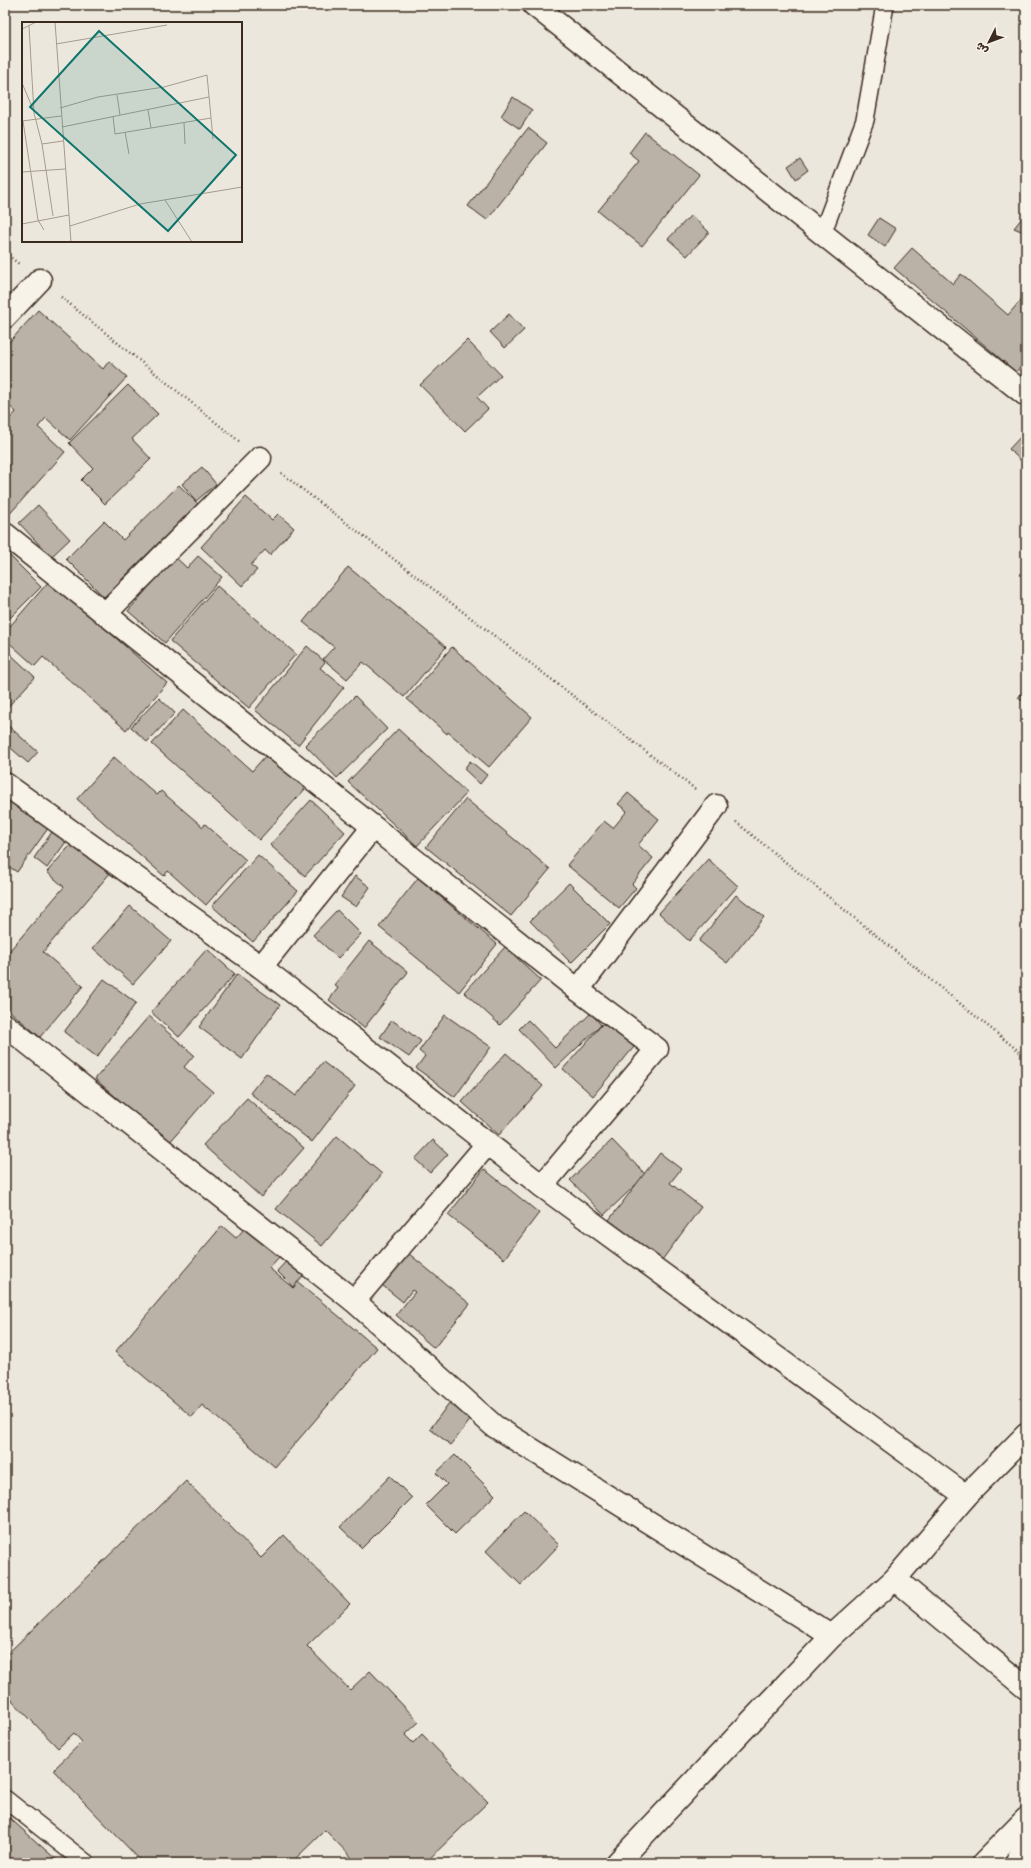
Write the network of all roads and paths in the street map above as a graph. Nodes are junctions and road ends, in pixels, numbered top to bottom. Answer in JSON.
{"nodes":[{"id":1,"x":534,"y":5,"type":"edge"},
{"id":2,"x":885,"y":5,"type":"edge"},
{"id":3,"x":822,"y":234,"type":"junction"},
{"id":4,"x":5,"y":253,"type":"edge"},
{"id":5,"x":40,"y":280,"type":"junction"},
{"id":6,"x":5,"y":317,"type":"edge"},
{"id":7,"x":1026,"y":396,"type":"edge"},
{"id":8,"x":260,"y":458,"type":"junction"},
{"id":9,"x":5,"y":534,"type":"edge"},
{"id":10,"x":105,"y":614,"type":"junction"},
{"id":11,"x":5,"y":784,"type":"edge"},
{"id":12,"x":716,"y":806,"type":"junction"},
{"id":13,"x":373,"y":828,"type":"junction"},
{"id":14,"x":262,"y":967,"type":"junction"},
{"id":15,"x":578,"y":990,"type":"junction"},
{"id":16,"x":5,"y":1025,"type":"edge"},
{"id":17,"x":1026,"y":1058,"type":"edge"},
{"id":18,"x":488,"y":1143,"type":"junction"},
{"id":19,"x":542,"y":1186,"type":"junction"},
{"id":20,"x":354,"y":1301,"type":"junction"},
{"id":21,"x":1026,"y":1435,"type":"edge"},
{"id":22,"x":966,"y":1496,"type":"junction"},
{"id":23,"x":895,"y":1579,"type":"junction"},
{"id":24,"x":832,"y":1636,"type":"junction"},
{"id":25,"x":1026,"y":1688,"type":"edge"},
{"id":26,"x":5,"y":1799,"type":"edge"},
{"id":27,"x":1026,"y":1819,"type":"edge"},
{"id":28,"x":1026,"y":1844,"type":"edge"},
{"id":29,"x":86,"y":1863,"type":"edge"},
{"id":30,"x":617,"y":1863,"type":"edge"},
{"id":31,"x":983,"y":1863,"type":"edge"},
{"id":32,"x":1016,"y":1863,"type":"edge"}],
"edges":[{"from":1,"to":3,"type":"street"},
{"from":2,"to":3,"type":"lane"},
{"from":3,"to":7,"type":"street"},
{"from":4,"to":5,"type":"path"},
{"from":5,"to":6,"type":"street"},
{"from":5,"to":8,"type":"path"},
{"from":8,"to":10,"type":"street"},
{"from":8,"to":12,"type":"path"},
{"from":9,"to":10,"type":"street"},
{"from":10,"to":13,"type":"street"},
{"from":11,"to":14,"type":"street"},
{"from":12,"to":15,"type":"street"},
{"from":12,"to":17,"type":"path"},
{"from":13,"to":14,"type":"street"},
{"from":13,"to":15,"type":"street"},
{"from":14,"to":18,"type":"street"},
{"from":15,"to":19,"type":"street"},
{"from":16,"to":20,"type":"street"},
{"from":18,"to":19,"type":"street"},
{"from":18,"to":20,"type":"street"},
{"from":19,"to":22,"type":"street"},
{"from":20,"to":24,"type":"street"},
{"from":21,"to":22,"type":"street"},
{"from":22,"to":23,"type":"street"},
{"from":23,"to":24,"type":"street"},
{"from":23,"to":25,"type":"street"},
{"from":24,"to":30,"type":"street"},
{"from":26,"to":29,"type":"lane"},
{"from":27,"to":31,"type":"street"},
{"from":28,"to":32,"type":"street"}]}
